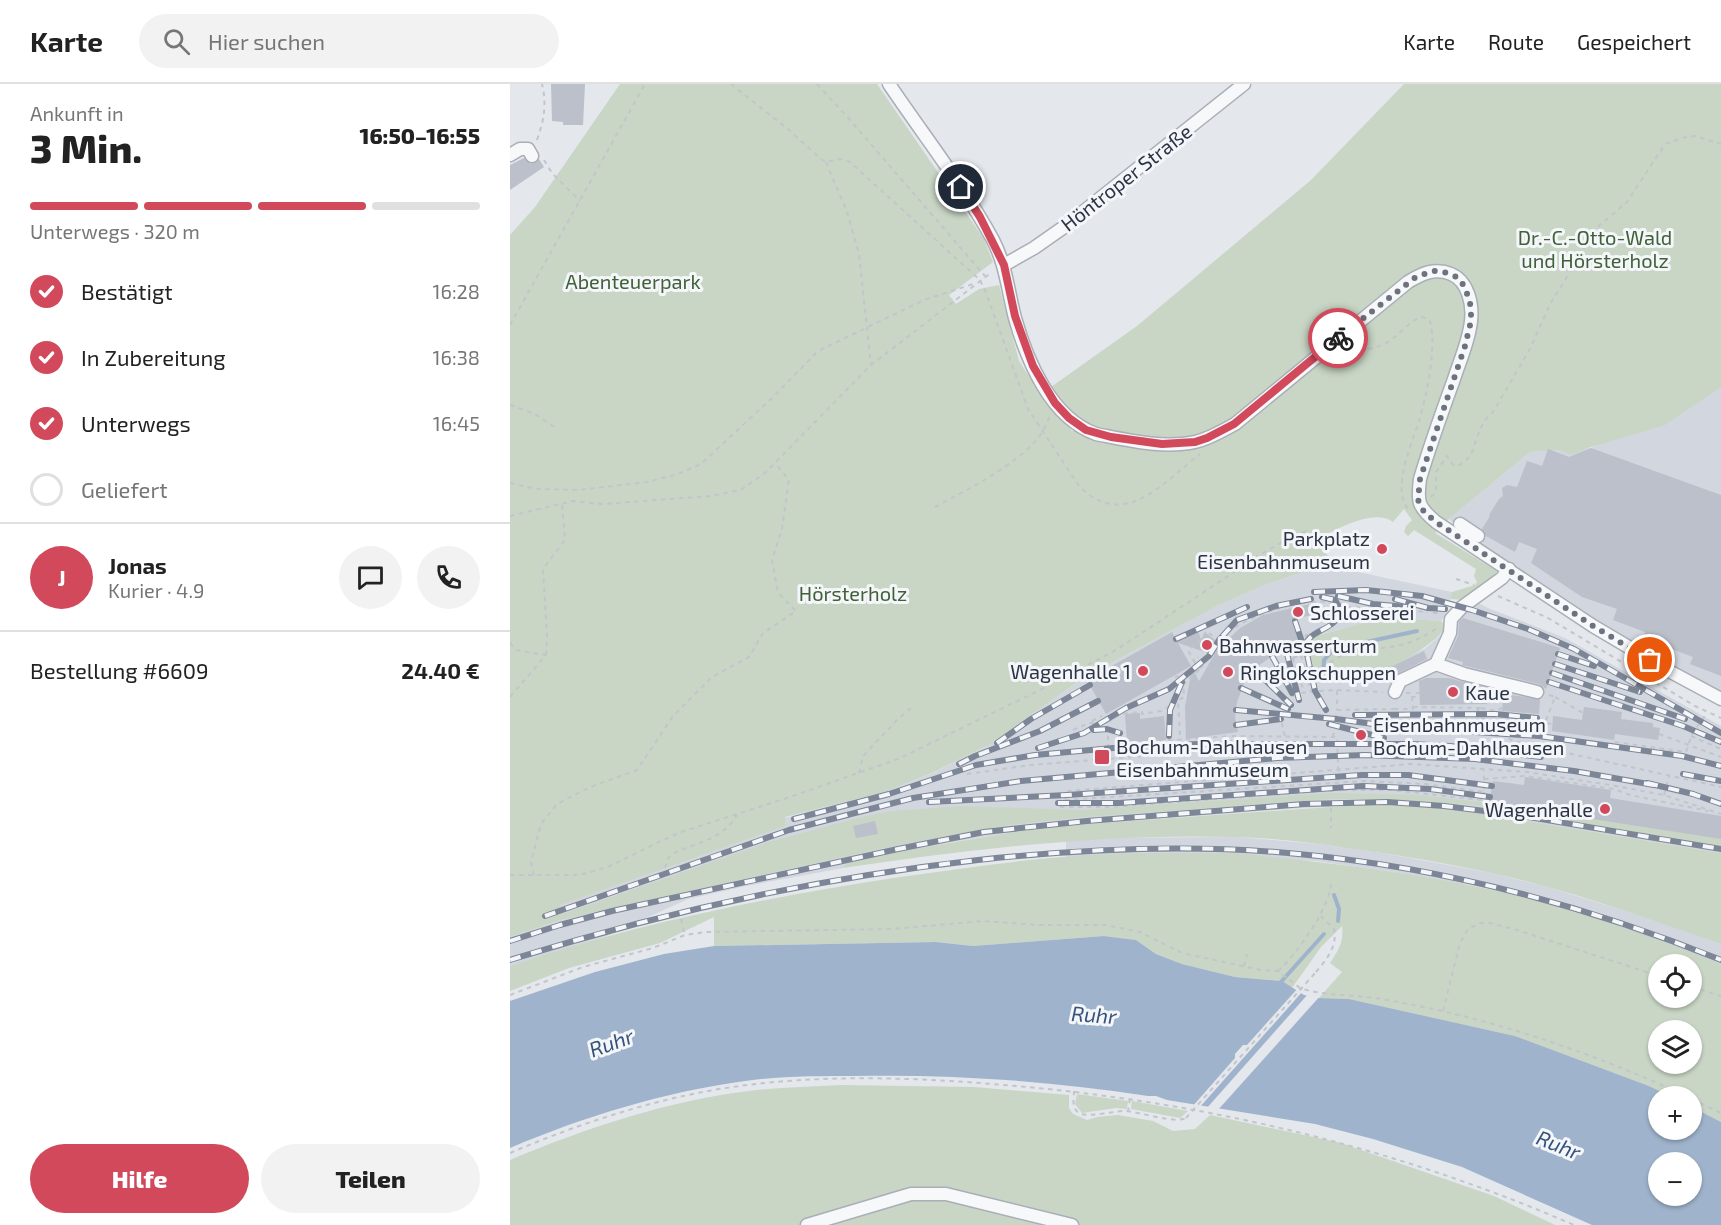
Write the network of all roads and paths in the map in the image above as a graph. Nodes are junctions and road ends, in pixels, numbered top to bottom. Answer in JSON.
{"nodes":[{"id":1,"x":542,"y":84,"type":"edge"},
{"id":2,"x":645,"y":84,"type":"edge"},
{"id":3,"x":731,"y":84,"type":"edge"},
{"id":4,"x":817,"y":84,"type":"edge"},
{"id":5,"x":889,"y":84,"type":"edge"},
{"id":6,"x":1244,"y":84,"type":"edge"},
{"id":7,"x":1721,"y":144,"type":"edge"},
{"id":8,"x":536,"y":152,"type":"junction"},
{"id":9,"x":510,"y":154,"type":"edge"},
{"id":10,"x":826,"y":162,"type":"junction"},
{"id":11,"x":580,"y":201,"type":"junction"},
{"id":12,"x":1004,"y":265,"type":"junction"},
{"id":13,"x":985,"y":276,"type":"junction"},
{"id":14,"x":980,"y":280,"type":"junction"},
{"id":15,"x":976,"y":284,"type":"junction"},
{"id":16,"x":510,"y":325,"type":"edge"},
{"id":17,"x":867,"y":326,"type":"junction"},
{"id":18,"x":1332,"y":361,"type":"dead end"},
{"id":19,"x":871,"y":365,"type":"junction"},
{"id":20,"x":1055,"y":403,"type":"junction"},
{"id":21,"x":510,"y":405,"type":"edge"},
{"id":22,"x":557,"y":429,"type":"dead end"},
{"id":23,"x":1043,"y":431,"type":"junction"},
{"id":24,"x":1205,"y":450,"type":"dead end"},
{"id":25,"x":775,"y":463,"type":"junction"},
{"id":26,"x":510,"y":483,"type":"edge"},
{"id":27,"x":562,"y":503,"type":"junction"},
{"id":28,"x":935,"y":507,"type":"dead end"},
{"id":29,"x":1416,"y":509,"type":"junction"},
{"id":30,"x":510,"y":516,"type":"edge"},
{"id":31,"x":1459,"y":525,"type":"junction"},
{"id":32,"x":1306,"y":531,"type":"dead end"},
{"id":33,"x":1300,"y":533,"type":"junction"},
{"id":34,"x":1478,"y":536,"type":"dead end"},
{"id":35,"x":1326,"y":544,"type":"dead end"},
{"id":36,"x":1509,"y":569,"type":"junction"},
{"id":37,"x":1488,"y":590,"type":"junction"},
{"id":38,"x":1337,"y":606,"type":"junction"},
{"id":39,"x":1428,"y":612,"type":"dead end"},
{"id":40,"x":1447,"y":622,"type":"dead end"},
{"id":41,"x":1221,"y":642,"type":"junction"},
{"id":42,"x":510,"y":643,"type":"edge"},
{"id":43,"x":1290,"y":649,"type":"dead end"},
{"id":44,"x":1190,"y":653,"type":"junction"},
{"id":45,"x":1184,"y":654,"type":"dead end"},
{"id":46,"x":1302,"y":655,"type":"junction"},
{"id":47,"x":546,"y":656,"type":"junction"},
{"id":48,"x":1198,"y":657,"type":"dead end"},
{"id":49,"x":1293,"y":658,"type":"junction"},
{"id":50,"x":1195,"y":663,"type":"junction"},
{"id":51,"x":1436,"y":664,"type":"junction"},
{"id":52,"x":1199,"y":670,"type":"junction"},
{"id":53,"x":1327,"y":671,"type":"dead end"},
{"id":54,"x":1186,"y":674,"type":"junction"},
{"id":55,"x":1174,"y":676,"type":"dead end"},
{"id":56,"x":1183,"y":685,"type":"junction"},
{"id":57,"x":1337,"y":690,"type":"junction"},
{"id":58,"x":1311,"y":692,"type":"junction"},
{"id":59,"x":1395,"y":692,"type":"junction"},
{"id":60,"x":1537,"y":692,"type":"joint"},
{"id":61,"x":1304,"y":693,"type":"junction"},
{"id":62,"x":1420,"y":693,"type":"dead end"},
{"id":63,"x":1412,"y":696,"type":"junction"},
{"id":64,"x":1555,"y":696,"type":"junction"},
{"id":65,"x":510,"y":697,"type":"edge"},
{"id":66,"x":1721,"y":699,"type":"edge"},
{"id":67,"x":1178,"y":701,"type":"junction"},
{"id":68,"x":1413,"y":707,"type":"junction"},
{"id":69,"x":911,"y":708,"type":"dead end"},
{"id":70,"x":1477,"y":708,"type":"junction"},
{"id":71,"x":1502,"y":708,"type":"dead end"},
{"id":72,"x":1394,"y":709,"type":"junction"},
{"id":73,"x":1337,"y":710,"type":"junction"},
{"id":74,"x":1708,"y":712,"type":"junction"},
{"id":75,"x":1583,"y":713,"type":"dead end"},
{"id":76,"x":1102,"y":716,"type":"dead end"},
{"id":77,"x":1721,"y":718,"type":"edge"},
{"id":78,"x":1108,"y":722,"type":"junction"},
{"id":79,"x":1089,"y":723,"type":"junction"},
{"id":80,"x":1545,"y":723,"type":"junction"},
{"id":81,"x":1486,"y":724,"type":"junction"},
{"id":82,"x":1552,"y":724,"type":"dead end"},
{"id":83,"x":1425,"y":725,"type":"dead end"},
{"id":84,"x":1073,"y":730,"type":"dead end"},
{"id":85,"x":1659,"y":734,"type":"dead end"},
{"id":86,"x":1231,"y":736,"type":"junction"},
{"id":87,"x":1285,"y":736,"type":"junction"},
{"id":88,"x":1691,"y":736,"type":"junction"},
{"id":89,"x":1333,"y":737,"type":"junction"},
{"id":90,"x":1181,"y":740,"type":"junction"},
{"id":91,"x":1159,"y":741,"type":"dead end"},
{"id":92,"x":1615,"y":742,"type":"dead end"},
{"id":93,"x":1688,"y":745,"type":"junction"},
{"id":94,"x":1721,"y":749,"type":"edge"},
{"id":95,"x":1181,"y":753,"type":"junction"},
{"id":96,"x":1721,"y":757,"type":"edge"},
{"id":97,"x":1108,"y":758,"type":"junction"},
{"id":98,"x":1338,"y":769,"type":"junction"},
{"id":99,"x":1484,"y":769,"type":"junction"},
{"id":100,"x":859,"y":773,"type":"junction"},
{"id":101,"x":967,"y":774,"type":"dead end"},
{"id":102,"x":1669,"y":776,"type":"junction"},
{"id":103,"x":1484,"y":779,"type":"junction"},
{"id":104,"x":1339,"y":782,"type":"junction"},
{"id":105,"x":1721,"y":787,"type":"edge"},
{"id":106,"x":1339,"y":790,"type":"junction"},
{"id":107,"x":1484,"y":791,"type":"junction"},
{"id":108,"x":1491,"y":791,"type":"dead end"},
{"id":109,"x":1664,"y":795,"type":"junction"},
{"id":110,"x":1065,"y":800,"type":"junction"},
{"id":111,"x":1330,"y":808,"type":"dead end"},
{"id":112,"x":737,"y":815,"type":"junction"},
{"id":113,"x":1721,"y":815,"type":"edge"},
{"id":114,"x":1331,"y":828,"type":"dead end"},
{"id":115,"x":666,"y":868,"type":"dead end"},
{"id":116,"x":510,"y":875,"type":"edge"},
{"id":117,"x":534,"y":875,"type":"junction"},
{"id":118,"x":1331,"y":880,"type":"dead end"},
{"id":119,"x":1321,"y":916,"type":"junction"},
{"id":120,"x":681,"y":919,"type":"dead end"},
{"id":121,"x":685,"y":935,"type":"junction"},
{"id":122,"x":1247,"y":954,"type":"dead end"},
{"id":123,"x":1245,"y":966,"type":"junction"},
{"id":124,"x":1278,"y":971,"type":"junction"},
{"id":125,"x":1648,"y":972,"type":"edge"},
{"id":126,"x":1702,"y":990,"type":"edge"},
{"id":127,"x":510,"y":995,"type":"edge"},
{"id":128,"x":1721,"y":996,"type":"edge"},
{"id":129,"x":1443,"y":1011,"type":"junction"},
{"id":130,"x":1662,"y":1086,"type":"edge"},
{"id":131,"x":1074,"y":1091,"type":"junction"},
{"id":132,"x":1130,"y":1098,"type":"junction"},
{"id":133,"x":1702,"y":1104,"type":"edge"},
{"id":134,"x":1128,"y":1112,"type":"junction"},
{"id":135,"x":1721,"y":1113,"type":"edge"},
{"id":136,"x":510,"y":1153,"type":"edge"},
{"id":137,"x":807,"y":1225,"type":"edge"},
{"id":138,"x":1072,"y":1225,"type":"edge"},
{"id":139,"x":1574,"y":1225,"type":"edge"}],
"edges":[{"from":1,"to":8,"type":"path"},
{"from":2,"to":11,"type":"path"},
{"from":3,"to":10,"type":"path"},
{"from":4,"to":13,"type":"path"},
{"from":5,"to":12,"type":"street"},
{"from":6,"to":12,"type":"street","name":"Höntroper Straße"},
{"from":7,"to":29,"type":"path"},
{"from":8,"to":9,"type":"street"},
{"from":8,"to":11,"type":"path"},
{"from":10,"to":14,"type":"path"},
{"from":10,"to":17,"type":"path"},
{"from":11,"to":16,"type":"path"},
{"from":12,"to":13,"type":"path"},
{"from":12,"to":20,"type":"street"},
{"from":13,"to":14,"type":"path"},
{"from":14,"to":15,"type":"path"},
{"from":14,"to":23,"type":"path"},
{"from":15,"to":17,"type":"path"},
{"from":15,"to":19,"type":"path"},
{"from":17,"to":19,"type":"path"},
{"from":17,"to":26,"type":"path"},
{"from":18,"to":29,"type":"path"},
{"from":19,"to":25,"type":"path"},
{"from":20,"to":23,"type":"path"},
{"from":20,"to":29,"type":"street"},
{"from":21,"to":22,"type":"path"},
{"from":23,"to":24,"type":"path"},
{"from":23,"to":28,"type":"path"},
{"from":25,"to":27,"type":"path"},
{"from":25,"to":117,"type":"path"},
{"from":27,"to":30,"type":"path"},
{"from":27,"to":47,"type":"path"},
{"from":29,"to":31,"type":"street"},
{"from":31,"to":34,"type":"street"},
{"from":31,"to":36,"type":"street"},
{"from":32,"to":33,"type":"path"},
{"from":33,"to":35,"type":"path"},
{"from":33,"to":100,"type":"path"},
{"from":36,"to":37,"type":"street"},
{"from":36,"to":66,"type":"street"},
{"from":37,"to":51,"type":"street"},
{"from":37,"to":74,"type":"path"},
{"from":38,"to":39,"type":"path"},
{"from":38,"to":41,"type":"path"},
{"from":38,"to":46,"type":"path"},
{"from":40,"to":53,"type":"path"},
{"from":41,"to":44,"type":"path"},
{"from":41,"to":52,"type":"path"},
{"from":42,"to":47,"type":"path"},
{"from":43,"to":49,"type":"path"},
{"from":44,"to":45,"type":"path"},
{"from":44,"to":50,"type":"path"},
{"from":46,"to":49,"type":"path"},
{"from":46,"to":58,"type":"path"},
{"from":47,"to":65,"type":"path"},
{"from":48,"to":50,"type":"path"},
{"from":49,"to":61,"type":"path"},
{"from":50,"to":52,"type":"path"},
{"from":51,"to":59,"type":"street"},
{"from":51,"to":60,"type":"street"},
{"from":52,"to":54,"type":"path"},
{"from":52,"to":56,"type":"path"},
{"from":54,"to":55,"type":"path"},
{"from":54,"to":56,"type":"path"},
{"from":56,"to":67,"type":"path"},
{"from":57,"to":58,"type":"path"},
{"from":57,"to":59,"type":"path"},
{"from":57,"to":73,"type":"path"},
{"from":58,"to":61,"type":"path"},
{"from":59,"to":63,"type":"path"},
{"from":59,"to":72,"type":"path"},
{"from":60,"to":64,"type":"path"},
{"from":61,"to":87,"type":"path"},
{"from":62,"to":63,"type":"path"},
{"from":63,"to":68,"type":"path"},
{"from":64,"to":75,"type":"path"},
{"from":64,"to":80,"type":"path"},
{"from":67,"to":78,"type":"path"},
{"from":67,"to":90,"type":"path"},
{"from":68,"to":70,"type":"path"},
{"from":68,"to":72,"type":"path"},
{"from":69,"to":100,"type":"path"},
{"from":70,"to":71,"type":"path"},
{"from":70,"to":81,"type":"path"},
{"from":72,"to":73,"type":"path"},
{"from":73,"to":89,"type":"path"},
{"from":74,"to":77,"type":"path"},
{"from":74,"to":88,"type":"path"},
{"from":76,"to":79,"type":"path"},
{"from":78,"to":79,"type":"path"},
{"from":78,"to":97,"type":"path"},
{"from":79,"to":84,"type":"path"},
{"from":80,"to":81,"type":"path"},
{"from":80,"to":82,"type":"path"},
{"from":81,"to":83,"type":"path"},
{"from":81,"to":102,"type":"path"},
{"from":85,"to":93,"type":"path"},
{"from":86,"to":87,"type":"path"},
{"from":86,"to":90,"type":"path"},
{"from":86,"to":95,"type":"path"},
{"from":87,"to":89,"type":"path"},
{"from":88,"to":93,"type":"path"},
{"from":88,"to":94,"type":"path"},
{"from":89,"to":98,"type":"path"},
{"from":90,"to":91,"type":"path"},
{"from":90,"to":95,"type":"path"},
{"from":92,"to":93,"type":"path"},
{"from":93,"to":96,"type":"path"},
{"from":95,"to":97,"type":"path"},
{"from":97,"to":101,"type":"path"},
{"from":98,"to":99,"type":"path"},
{"from":98,"to":104,"type":"path"},
{"from":98,"to":110,"type":"path"},
{"from":99,"to":103,"type":"path"},
{"from":99,"to":109,"type":"path"},
{"from":100,"to":112,"type":"path"},
{"from":102,"to":105,"type":"path"},
{"from":102,"to":109,"type":"path"},
{"from":103,"to":107,"type":"path"},
{"from":103,"to":113,"type":"path"},
{"from":104,"to":106,"type":"path"},
{"from":104,"to":107,"type":"path"},
{"from":104,"to":110,"type":"path"},
{"from":106,"to":107,"type":"path"},
{"from":106,"to":110,"type":"path"},
{"from":107,"to":108,"type":"path"},
{"from":109,"to":113,"type":"path"},
{"from":111,"to":114,"type":"path"},
{"from":112,"to":115,"type":"path"},
{"from":112,"to":117,"type":"path"},
{"from":116,"to":117,"type":"path"},
{"from":118,"to":119,"type":"path"},
{"from":119,"to":124,"type":"path"},
{"from":119,"to":134,"type":"path","bridge":true},
{"from":120,"to":121,"type":"path"},
{"from":121,"to":123,"type":"path"},
{"from":121,"to":127,"type":"path"},
{"from":122,"to":123,"type":"path"},
{"from":123,"to":124,"type":"path"},
{"from":124,"to":129,"type":"path"},
{"from":125,"to":129,"type":"path"},
{"from":126,"to":128,"type":"path"},
{"from":129,"to":130,"type":"path"},
{"from":131,"to":132,"type":"path"},
{"from":131,"to":134,"type":"path"},
{"from":131,"to":136,"type":"path"},
{"from":132,"to":134,"type":"path"},
{"from":132,"to":139,"type":"path"},
{"from":133,"to":135,"type":"path"},
{"from":137,"to":138,"type":"street"}]}
